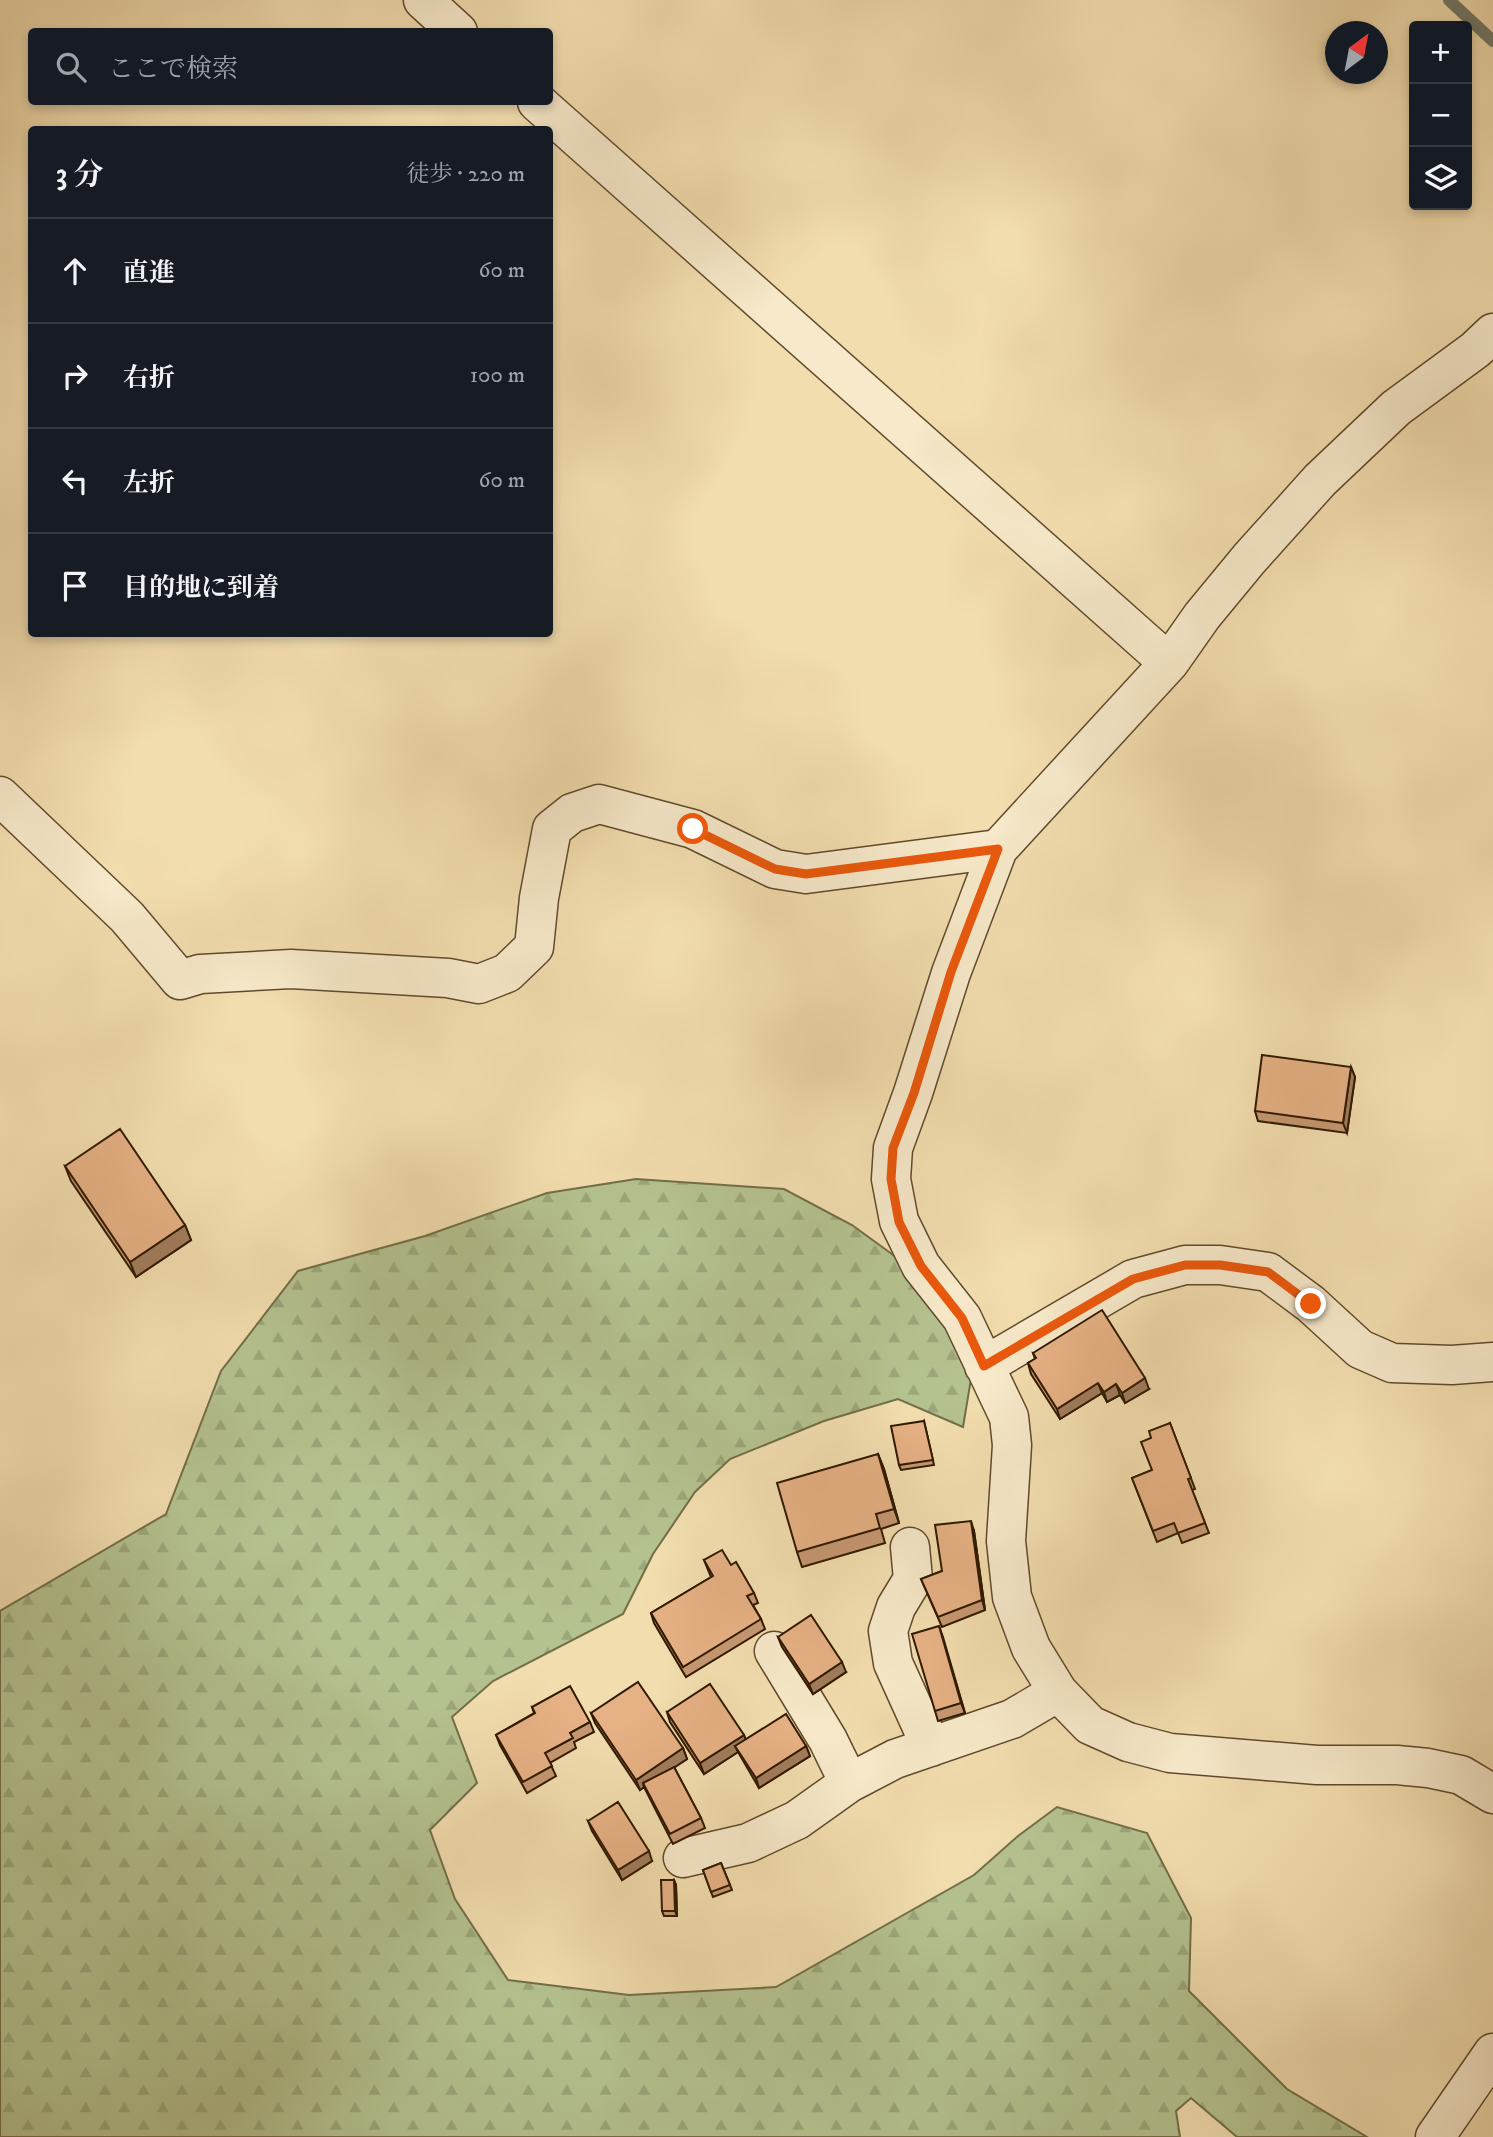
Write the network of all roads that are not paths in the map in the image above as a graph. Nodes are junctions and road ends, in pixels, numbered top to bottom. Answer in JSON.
{"nodes":[{"id":1,"x":423,"y":0,"type":"edge"},
{"id":2,"x":454,"y":28,"type":"edge"},
{"id":3,"x":540,"y":105,"type":"edge"},
{"id":4,"x":1487,"y":345,"type":"edge"},
{"id":5,"x":1169,"y":663,"type":"junction"},
{"id":6,"x":0,"y":796,"type":"edge"},
{"id":7,"x":998,"y":849,"type":"junction"},
{"id":8,"x":1493,"y":1362,"type":"edge"},
{"id":9,"x":984,"y":1366,"type":"junction"},
{"id":10,"x":910,"y":1547,"type":"dead end"},
{"id":11,"x":774,"y":1651,"type":"dead end"},
{"id":12,"x":1058,"y":1692,"type":"junction"},
{"id":13,"x":930,"y":1747,"type":"junction"},
{"id":14,"x":849,"y":1783,"type":"junction"},
{"id":15,"x":1493,"y":1794,"type":"edge"},
{"id":16,"x":683,"y":1858,"type":"dead end"},
{"id":17,"x":1493,"y":2053,"type":"edge"},
{"id":18,"x":1435,"y":2137,"type":"edge"}],
"edges":[{"from":1,"to":2,"type":"street"},
{"from":3,"to":5,"type":"street"},
{"from":4,"to":5,"type":"street"},
{"from":5,"to":7,"type":"street"},
{"from":6,"to":7,"type":"street"},
{"from":7,"to":9,"type":"street"},
{"from":8,"to":9,"type":"street"},
{"from":9,"to":12,"type":"street"},
{"from":10,"to":13,"type":"street"},
{"from":11,"to":14,"type":"street"},
{"from":12,"to":13,"type":"street"},
{"from":12,"to":15,"type":"street"},
{"from":13,"to":14,"type":"street"},
{"from":14,"to":16,"type":"street"},
{"from":17,"to":18,"type":"street"}]}
